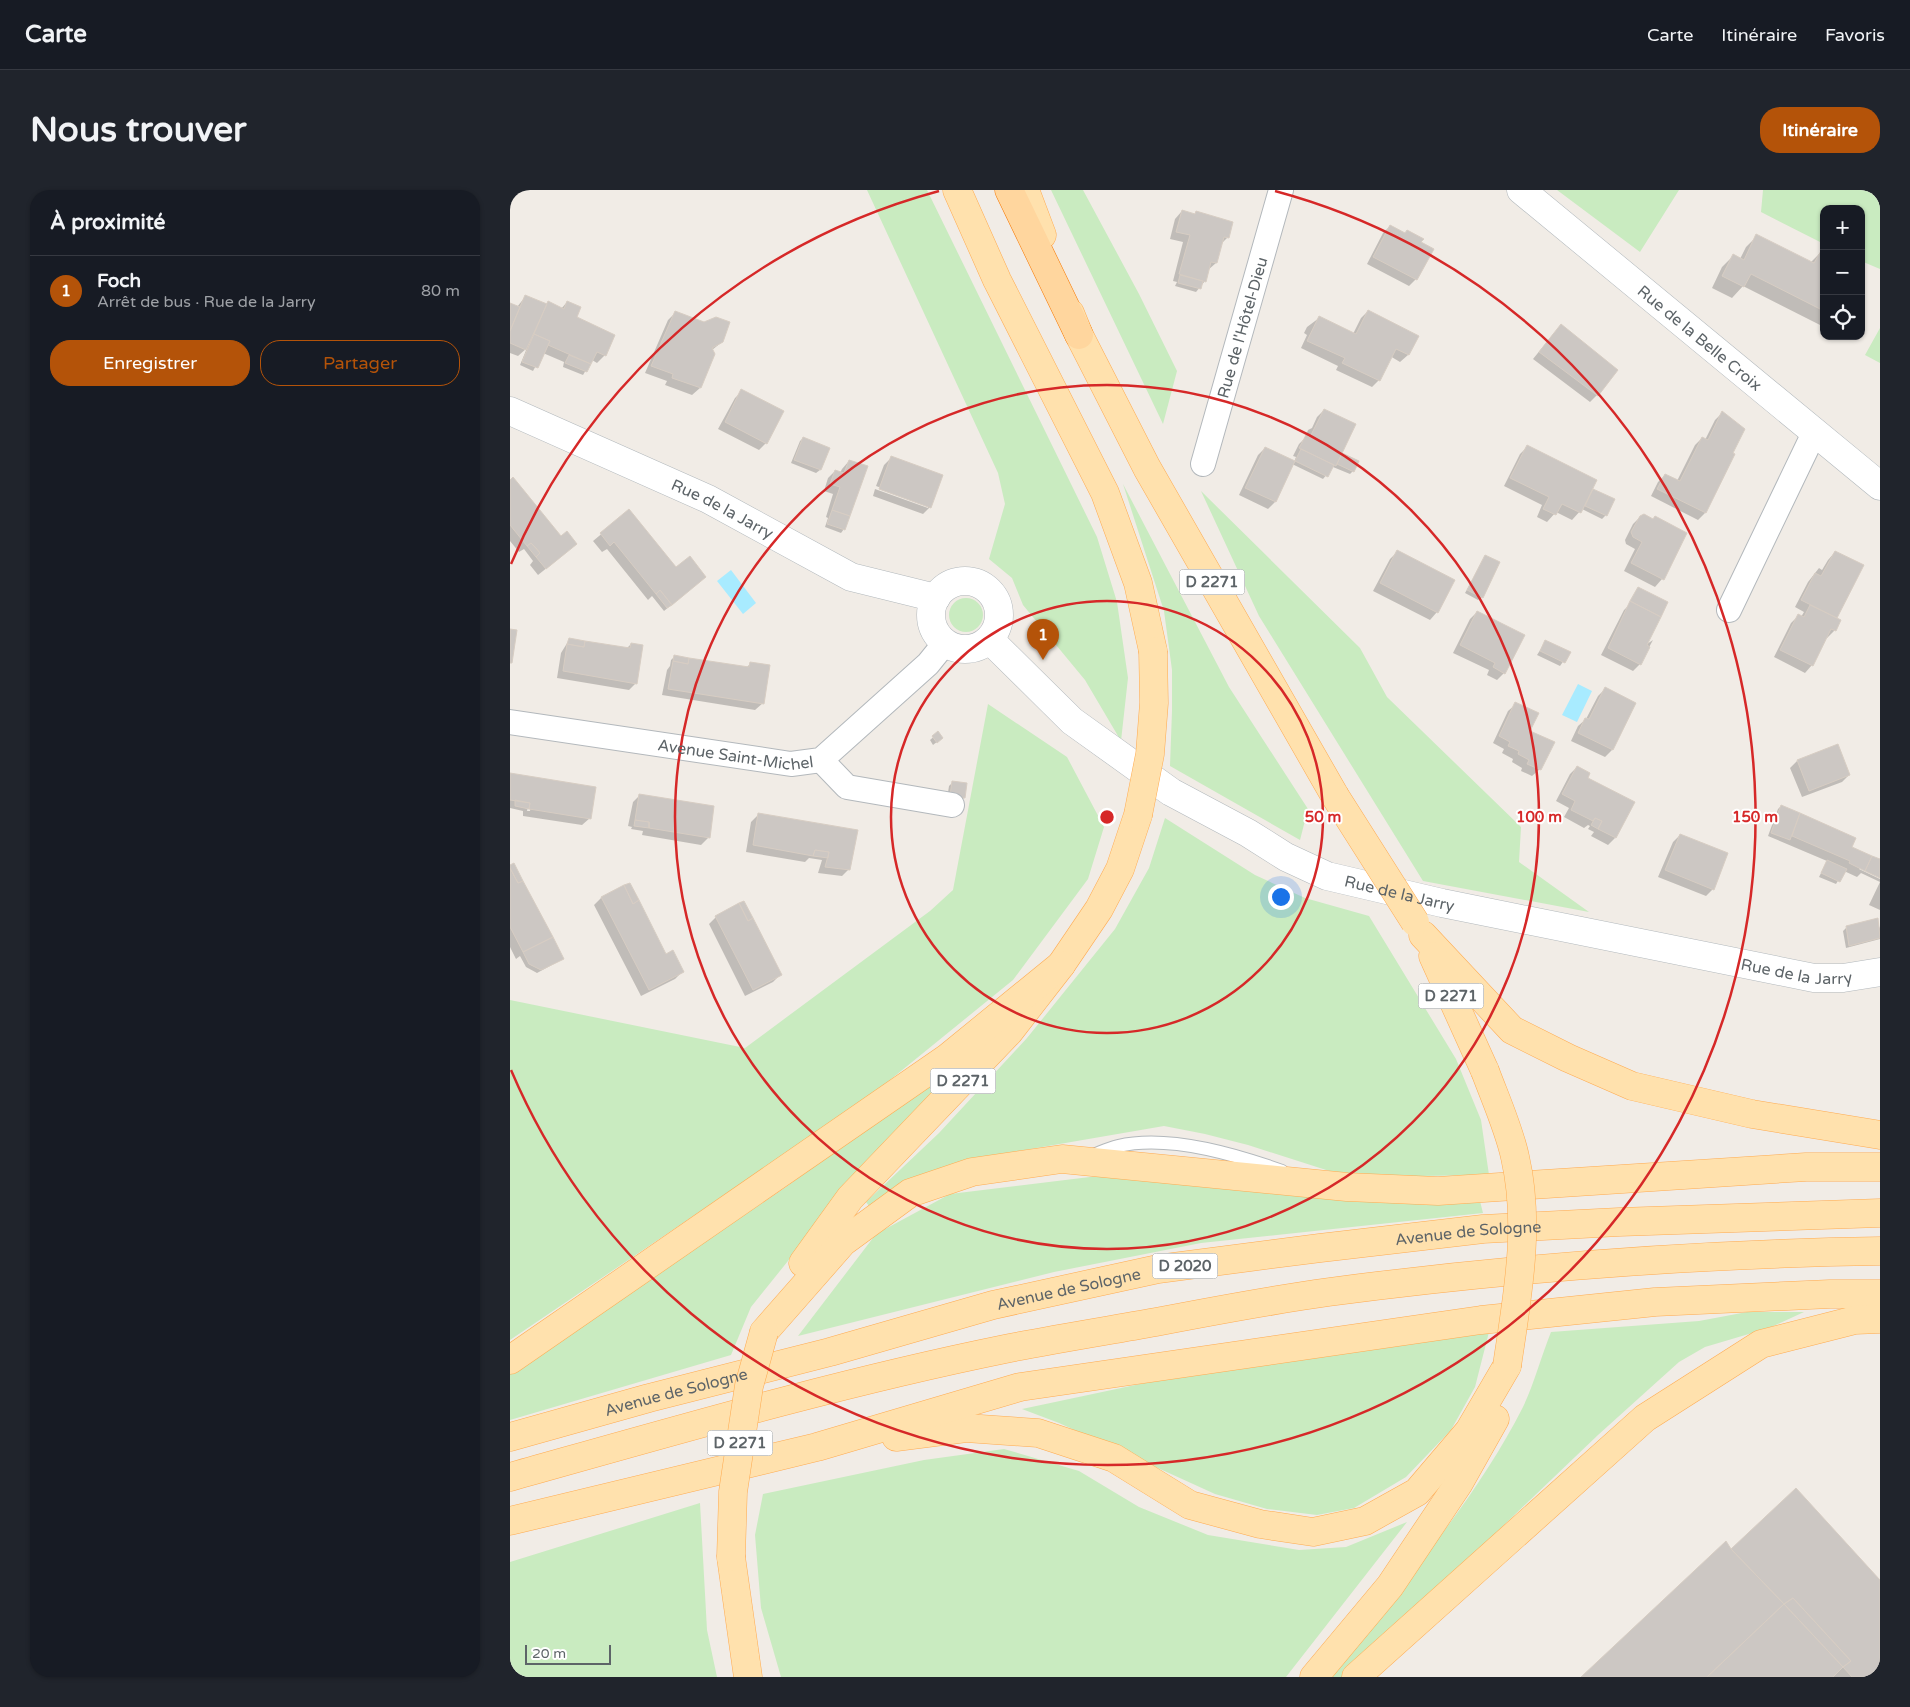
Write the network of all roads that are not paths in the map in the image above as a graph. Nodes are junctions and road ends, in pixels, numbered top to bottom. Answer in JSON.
{"nodes":[{"id":1,"x":957,"y":190,"type":"edge"},
{"id":2,"x":1009,"y":190,"type":"edge"},
{"id":3,"x":1025,"y":190,"type":"edge"},
{"id":4,"x":1281,"y":190,"type":"edge"},
{"id":5,"x":1521,"y":190,"type":"edge"},
{"id":6,"x":1078,"y":335,"type":"junction"},
{"id":7,"x":510,"y":411,"type":"edge"},
{"id":8,"x":1814,"y":431,"type":"junction"},
{"id":9,"x":1203,"y":464,"type":"dead end"},
{"id":10,"x":1880,"y":486,"type":"edge"},
{"id":11,"x":936,"y":598,"type":"junction"},
{"id":12,"x":1729,"y":610,"type":"dead end"},
{"id":13,"x":990,"y":640,"type":"junction"},
{"id":14,"x":945,"y":643,"type":"junction"},
{"id":15,"x":510,"y":722,"type":"edge"},
{"id":16,"x":821,"y":760,"type":"junction"},
{"id":17,"x":952,"y":805,"type":"dead end"},
{"id":18,"x":1419,"y":929,"type":"junction"},
{"id":19,"x":1061,"y":965,"type":"junction"},
{"id":20,"x":1880,"y":972,"type":"edge"},
{"id":21,"x":1880,"y":1135,"type":"edge"},
{"id":22,"x":1880,"y":1167,"type":"edge"},
{"id":23,"x":1880,"y":1213,"type":"edge"},
{"id":24,"x":1880,"y":1251,"type":"edge"},
{"id":25,"x":1880,"y":1294,"type":"edge"},
{"id":26,"x":1880,"y":1319,"type":"edge"},
{"id":27,"x":764,"y":1332,"type":"junction"},
{"id":28,"x":510,"y":1360,"type":"edge"},
{"id":29,"x":1507,"y":1366,"type":"junction"},
{"id":30,"x":510,"y":1437,"type":"edge"},
{"id":31,"x":817,"y":1447,"type":"junction"},
{"id":32,"x":510,"y":1477,"type":"edge"},
{"id":33,"x":651,"y":1488,"type":"junction"},
{"id":34,"x":510,"y":1521,"type":"edge"},
{"id":35,"x":510,"y":1539,"type":"edge"},
{"id":36,"x":748,"y":1677,"type":"edge"},
{"id":37,"x":1314,"y":1677,"type":"edge"},
{"id":38,"x":1356,"y":1677,"type":"edge"}],
"edges":[{"from":1,"to":19,"type":"main road","number":"D 2271","bridge":true},
{"from":2,"to":6,"type":"highway","number":"D 2271"},
{"from":3,"to":6,"type":"main road"},
{"from":4,"to":9,"type":"street","name":"Rue de l'Hôtel-Dieu"},
{"from":5,"to":8,"type":"main road","name":"Rue de la Belle Croix"},
{"from":6,"to":18,"type":"main road","number":"D 2271","bridge":true},
{"from":7,"to":11,"type":"main road","name":"Rue de la Jarry"},
{"from":8,"to":10,"type":"main road","name":"Rue de la Belle Croix"},
{"from":8,"to":12,"type":"street"},
{"from":11,"to":13,"type":"main road"},
{"from":11,"to":14,"type":"main road"},
{"from":13,"to":14,"type":"main road"},
{"from":13,"to":20,"type":"main road","name":"Rue de la Jarry"},
{"from":14,"to":16,"type":"street","name":"Avenue Saint-Michel"},
{"from":15,"to":16,"type":"street","name":"Avenue Saint-Michel"},
{"from":16,"to":17,"type":"street"},
{"from":18,"to":21,"type":"main road"},
{"from":18,"to":29,"type":"main road","number":"D 2271","bridge":true},
{"from":19,"to":27,"type":"main road","number":"D 2271"},
{"from":19,"to":28,"type":"main road"},
{"from":22,"to":27,"type":"main road"},
{"from":23,"to":30,"type":"main road","name":"Avenue de Sologne","number":"D 2020"},
{"from":24,"to":32,"type":"main road"},
{"from":25,"to":31,"type":"main road"},
{"from":26,"to":38,"type":"main road"},
{"from":27,"to":36,"type":"main road","number":"D 2271","bridge":true},
{"from":29,"to":31,"type":"main road"},
{"from":29,"to":37,"type":"main road"},
{"from":31,"to":33,"type":"main road"},
{"from":33,"to":34,"type":"main road"},
{"from":33,"to":35,"type":"main road"}]}
